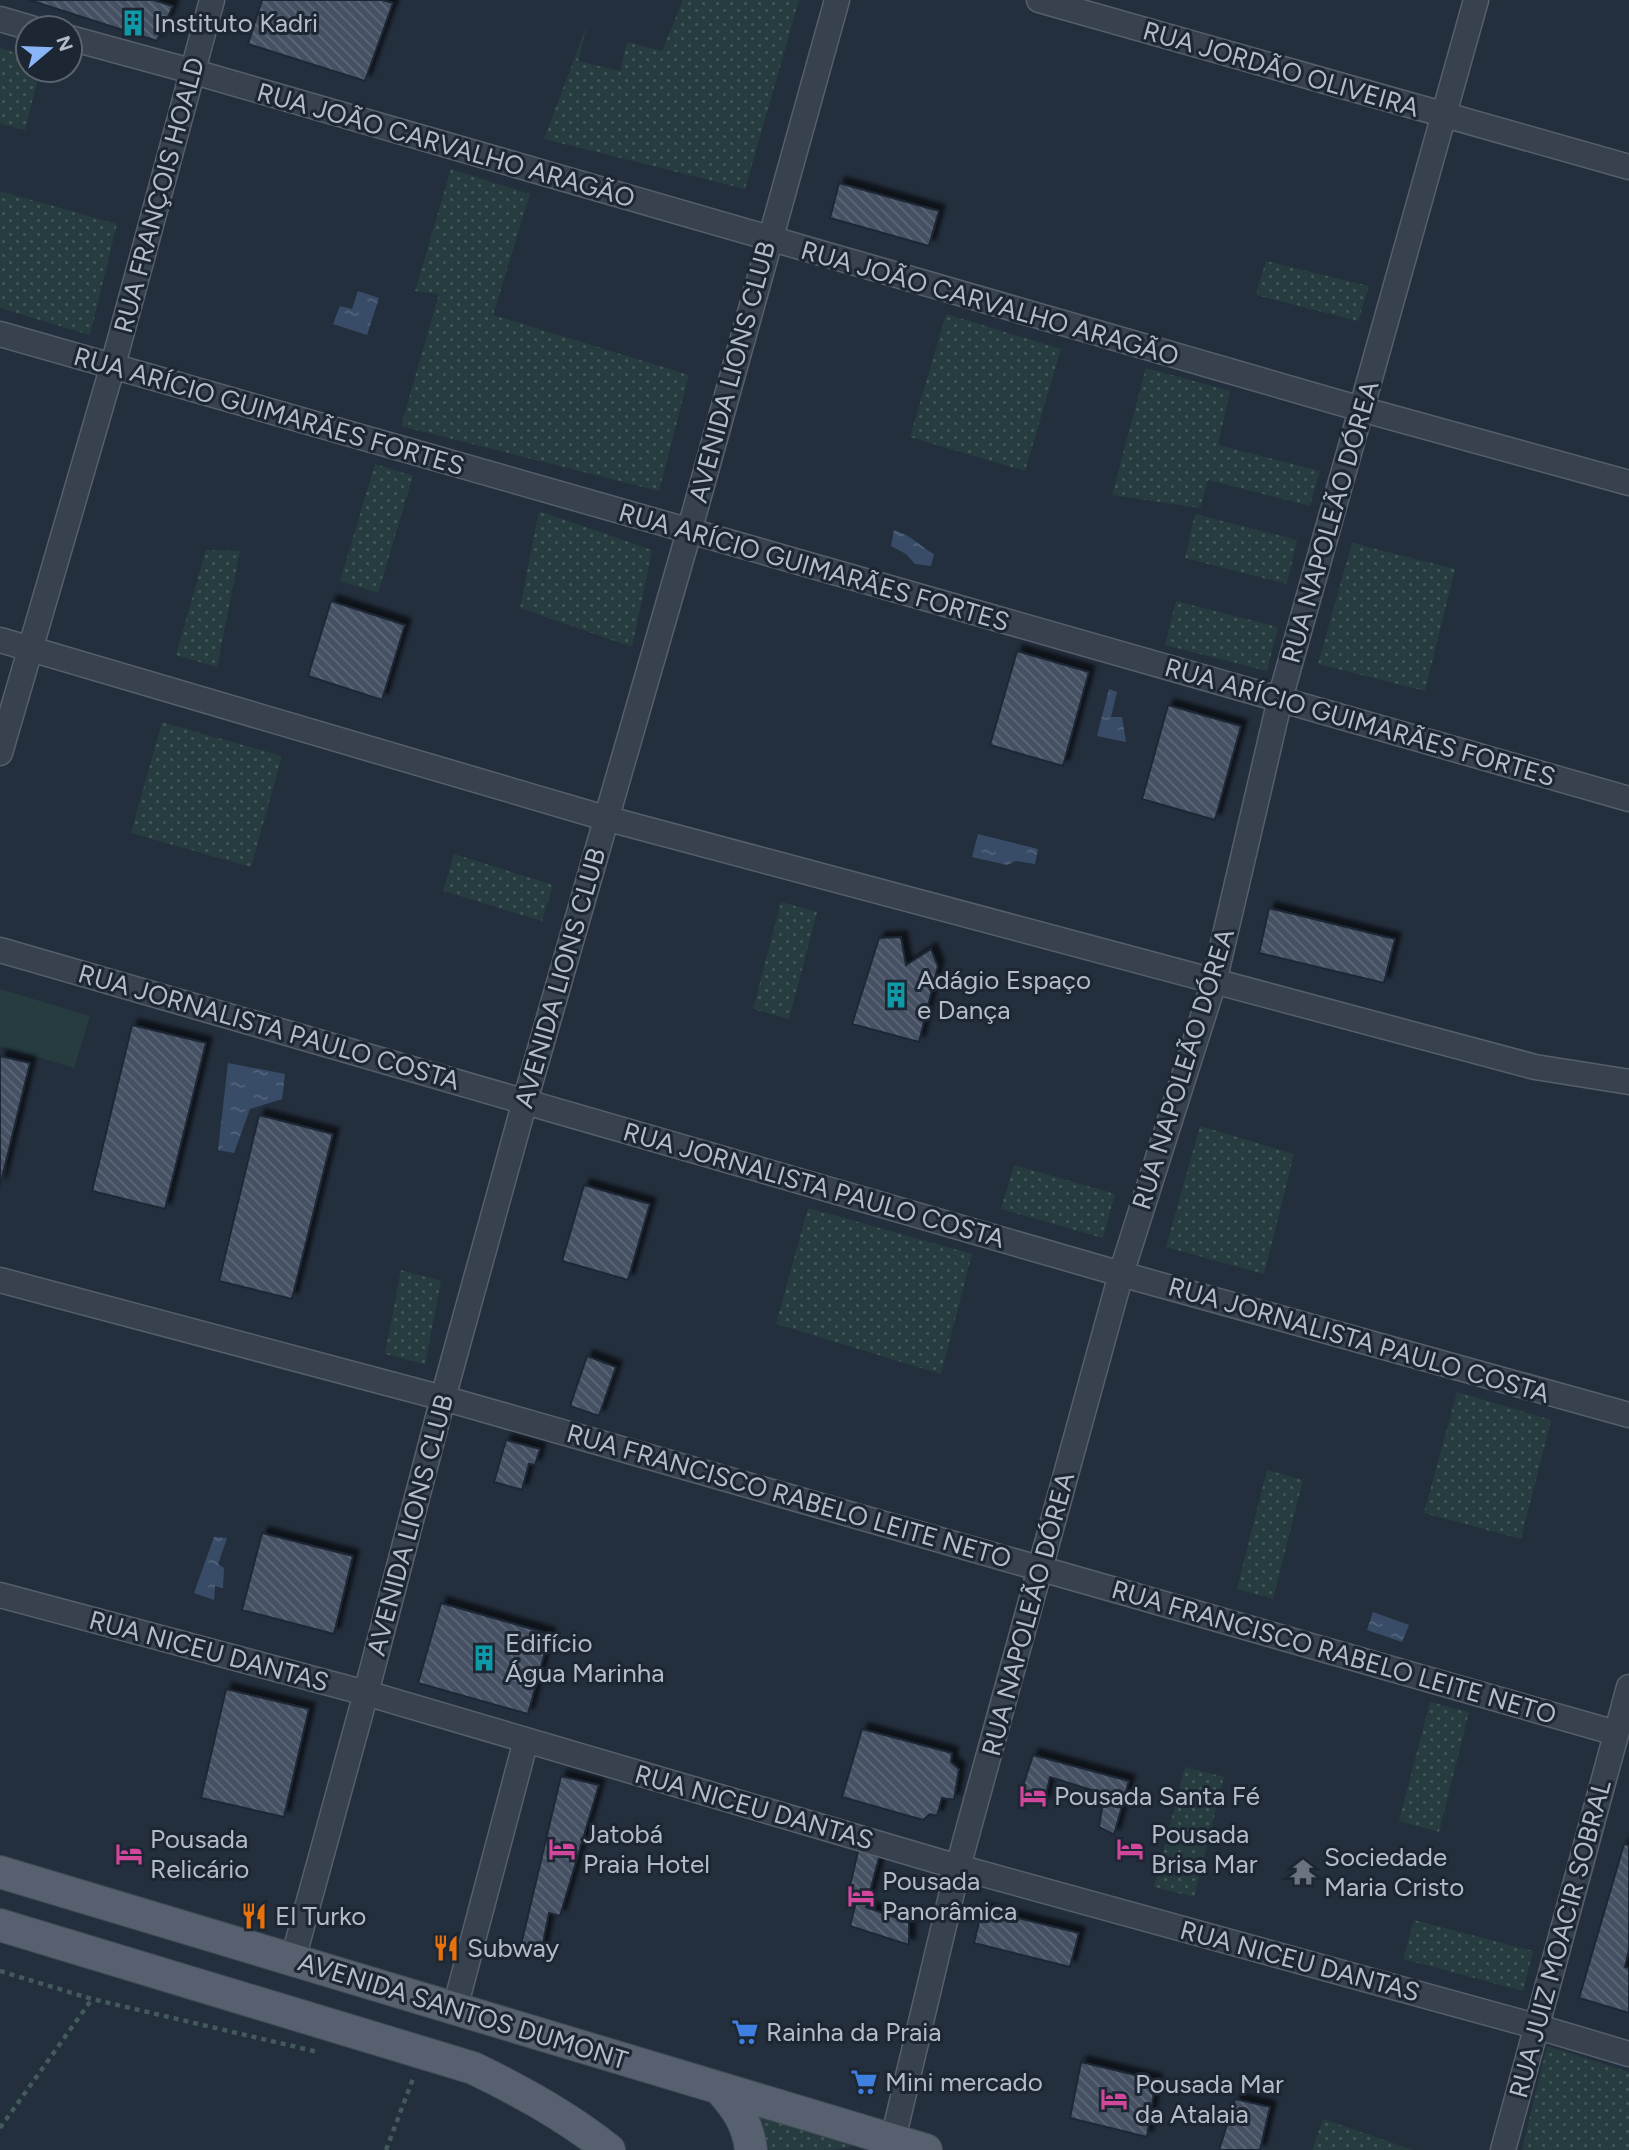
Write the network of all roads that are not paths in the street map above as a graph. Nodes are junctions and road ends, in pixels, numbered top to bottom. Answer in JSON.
{"nodes":[{"id":1,"x":212,"y":0,"type":"edge"},
{"id":2,"x":836,"y":0,"type":"edge"},
{"id":3,"x":1039,"y":0,"type":"edge"},
{"id":4,"x":1476,"y":0,"type":"edge"},
{"id":5,"x":84,"y":42,"type":"edge"},
{"id":6,"x":191,"y":71,"type":"junction"},
{"id":7,"x":1443,"y":114,"type":"junction"},
{"id":8,"x":1629,"y":167,"type":"edge"},
{"id":9,"x":769,"y":239,"type":"junction"},
{"id":10,"x":0,"y":334,"type":"edge"},
{"id":11,"x":113,"y":365,"type":"junction"},
{"id":12,"x":1361,"y":410,"type":"junction"},
{"id":13,"x":1629,"y":483,"type":"edge"},
{"id":14,"x":689,"y":532,"type":"junction"},
{"id":15,"x":0,"y":640,"type":"edge"},
{"id":16,"x":32,"y":650,"type":"junction"},
{"id":17,"x":1280,"y":699,"type":"junction"},
{"id":18,"x":0,"y":753,"type":"edge"},
{"id":19,"x":1629,"y":799,"type":"edge"},
{"id":20,"x":605,"y":818,"type":"junction"},
{"id":21,"x":0,"y":950,"type":"edge"},
{"id":22,"x":1213,"y":982,"type":"junction"},
{"id":23,"x":1629,"y":1082,"type":"edge"},
{"id":24,"x":525,"y":1101,"type":"junction"},
{"id":25,"x":1121,"y":1274,"type":"junction"},
{"id":26,"x":0,"y":1280,"type":"edge"},
{"id":27,"x":443,"y":1398,"type":"junction"},
{"id":28,"x":1629,"y":1415,"type":"edge"},
{"id":29,"x":1041,"y":1567,"type":"junction"},
{"id":30,"x":0,"y":1595,"type":"edge"},
{"id":31,"x":1629,"y":1687,"type":"edge"},
{"id":32,"x":366,"y":1693,"type":"junction"},
{"id":33,"x":1616,"y":1733,"type":"junction"},
{"id":34,"x":526,"y":1740,"type":"junction"},
{"id":35,"x":958,"y":1867,"type":"junction"},
{"id":36,"x":0,"y":1872,"type":"edge"},
{"id":37,"x":0,"y":1926,"type":"edge"},
{"id":38,"x":293,"y":1959,"type":"junction"},
{"id":39,"x":455,"y":2008,"type":"junction"},
{"id":40,"x":1535,"y":2026,"type":"junction"},
{"id":41,"x":1629,"y":2054,"type":"edge"},
{"id":42,"x":720,"y":2089,"type":"junction"},
{"id":43,"x":880,"y":2145,"type":"edge"},
{"id":44,"x":609,"y":2150,"type":"edge"},
{"id":45,"x":751,"y":2150,"type":"edge"},
{"id":46,"x":926,"y":2150,"type":"edge"},
{"id":47,"x":1503,"y":2150,"type":"edge"}],
"edges":[{"from":1,"to":6,"type":"street","name":"RUA FRANÇOIS HOALD"},
{"from":2,"to":9,"type":"street","name":"AVENIDA LIONS CLUB"},
{"from":3,"to":7,"type":"street","name":"RUA JORDÃO OLIVEIRA"},
{"from":4,"to":7,"type":"street","name":"RUA NAPOLEÃO DÓREA"},
{"from":5,"to":6,"type":"street","name":"RUA JOÃO CARVALHO ARAGÃO"},
{"from":6,"to":9,"type":"street","name":"RUA JOÃO CARVALHO ARAGÃO"},
{"from":6,"to":11,"type":"street","name":"RUA FRANÇOIS HOALD"},
{"from":7,"to":8,"type":"street","name":"RUA JORDÃO OLIVEIRA"},
{"from":7,"to":12,"type":"street","name":"RUA NAPOLEÃO DÓREA"},
{"from":9,"to":12,"type":"street","name":"RUA JOÃO CARVALHO ARAGÃO"},
{"from":9,"to":14,"type":"street","name":"AVENIDA LIONS CLUB"},
{"from":10,"to":11,"type":"street","name":"RUA ARÍCIO GUIMARÃES FORTES"},
{"from":11,"to":14,"type":"street","name":"RUA ARÍCIO GUIMARÃES FORTES"},
{"from":11,"to":16,"type":"street","name":"RUA FRANÇOIS HOALD"},
{"from":12,"to":13,"type":"street","name":"RUA JOÃO CARVALHO ARAGÃO"},
{"from":12,"to":17,"type":"street","name":"RUA NAPOLEÃO DÓREA"},
{"from":14,"to":17,"type":"street","name":"RUA ARÍCIO GUIMARÃES FORTES"},
{"from":14,"to":20,"type":"street","name":"AVENIDA LIONS CLUB"},
{"from":15,"to":16,"type":"street"},
{"from":16,"to":18,"type":"street","name":"RUA FRANÇOIS HOALD"},
{"from":16,"to":20,"type":"street"},
{"from":17,"to":19,"type":"street","name":"RUA ARÍCIO GUIMARÃES FORTES"},
{"from":17,"to":22,"type":"street","name":"RUA NAPOLEÃO DÓREA"},
{"from":20,"to":22,"type":"street"},
{"from":20,"to":24,"type":"street","name":"AVENIDA LIONS CLUB"},
{"from":21,"to":24,"type":"street","name":"RUA JORNALISTA PAULO COSTA"},
{"from":22,"to":23,"type":"street"},
{"from":22,"to":25,"type":"street","name":"RUA NAPOLEÃO DÓREA"},
{"from":24,"to":25,"type":"street","name":"RUA JORNALISTA PAULO COSTA"},
{"from":24,"to":27,"type":"street","name":"AVENIDA LIONS CLUB"},
{"from":25,"to":28,"type":"street","name":"RUA JORNALISTA PAULO COSTA"},
{"from":25,"to":29,"type":"street","name":"RUA NAPOLEÃO DÓREA"},
{"from":26,"to":27,"type":"street","name":"RUA FRANCISCO RABELO LEITE NETO"},
{"from":27,"to":29,"type":"street","name":"RUA FRANCISCO RABELO LEITE NETO"},
{"from":27,"to":32,"type":"street","name":"AVENIDA LIONS CLUB"},
{"from":29,"to":33,"type":"street","name":"RUA FRANCISCO RABELO LEITE NETO"},
{"from":29,"to":35,"type":"street","name":"RUA NAPOLEÃO DÓREA"},
{"from":30,"to":32,"type":"street","name":"RUA NICEU DANTAS"},
{"from":31,"to":33,"type":"street","name":"RUA JUIZ MOACIR SOBRAL"},
{"from":32,"to":34,"type":"street","name":"RUA NICEU DANTAS"},
{"from":32,"to":38,"type":"street","name":"AVENIDA LIONS CLUB"},
{"from":33,"to":40,"type":"street","name":"RUA JUIZ MOACIR SOBRAL"},
{"from":34,"to":35,"type":"street","name":"RUA NICEU DANTAS"},
{"from":34,"to":39,"type":"street"},
{"from":35,"to":40,"type":"street","name":"RUA NICEU DANTAS"},
{"from":35,"to":43,"type":"street","name":"RUA NAPOLEÃO DÓREA"},
{"from":36,"to":38,"type":"main road","name":"AVENIDA SANTOS DUMONT"},
{"from":37,"to":44,"type":"main road","name":"AVENIDA SANTOS DUMONT"},
{"from":38,"to":39,"type":"main road","name":"AVENIDA SANTOS DUMONT"},
{"from":39,"to":42,"type":"main road","name":"AVENIDA SANTOS DUMONT"},
{"from":40,"to":41,"type":"street","name":"RUA NICEU DANTAS"},
{"from":40,"to":47,"type":"street","name":"RUA JUIZ MOACIR SOBRAL"},
{"from":42,"to":43,"type":"main road","name":"AVENIDA SANTOS DUMONT"},
{"from":42,"to":45,"type":"main road"},
{"from":43,"to":46,"type":"main road","name":"AVENIDA SANTOS DUMONT"}]}
